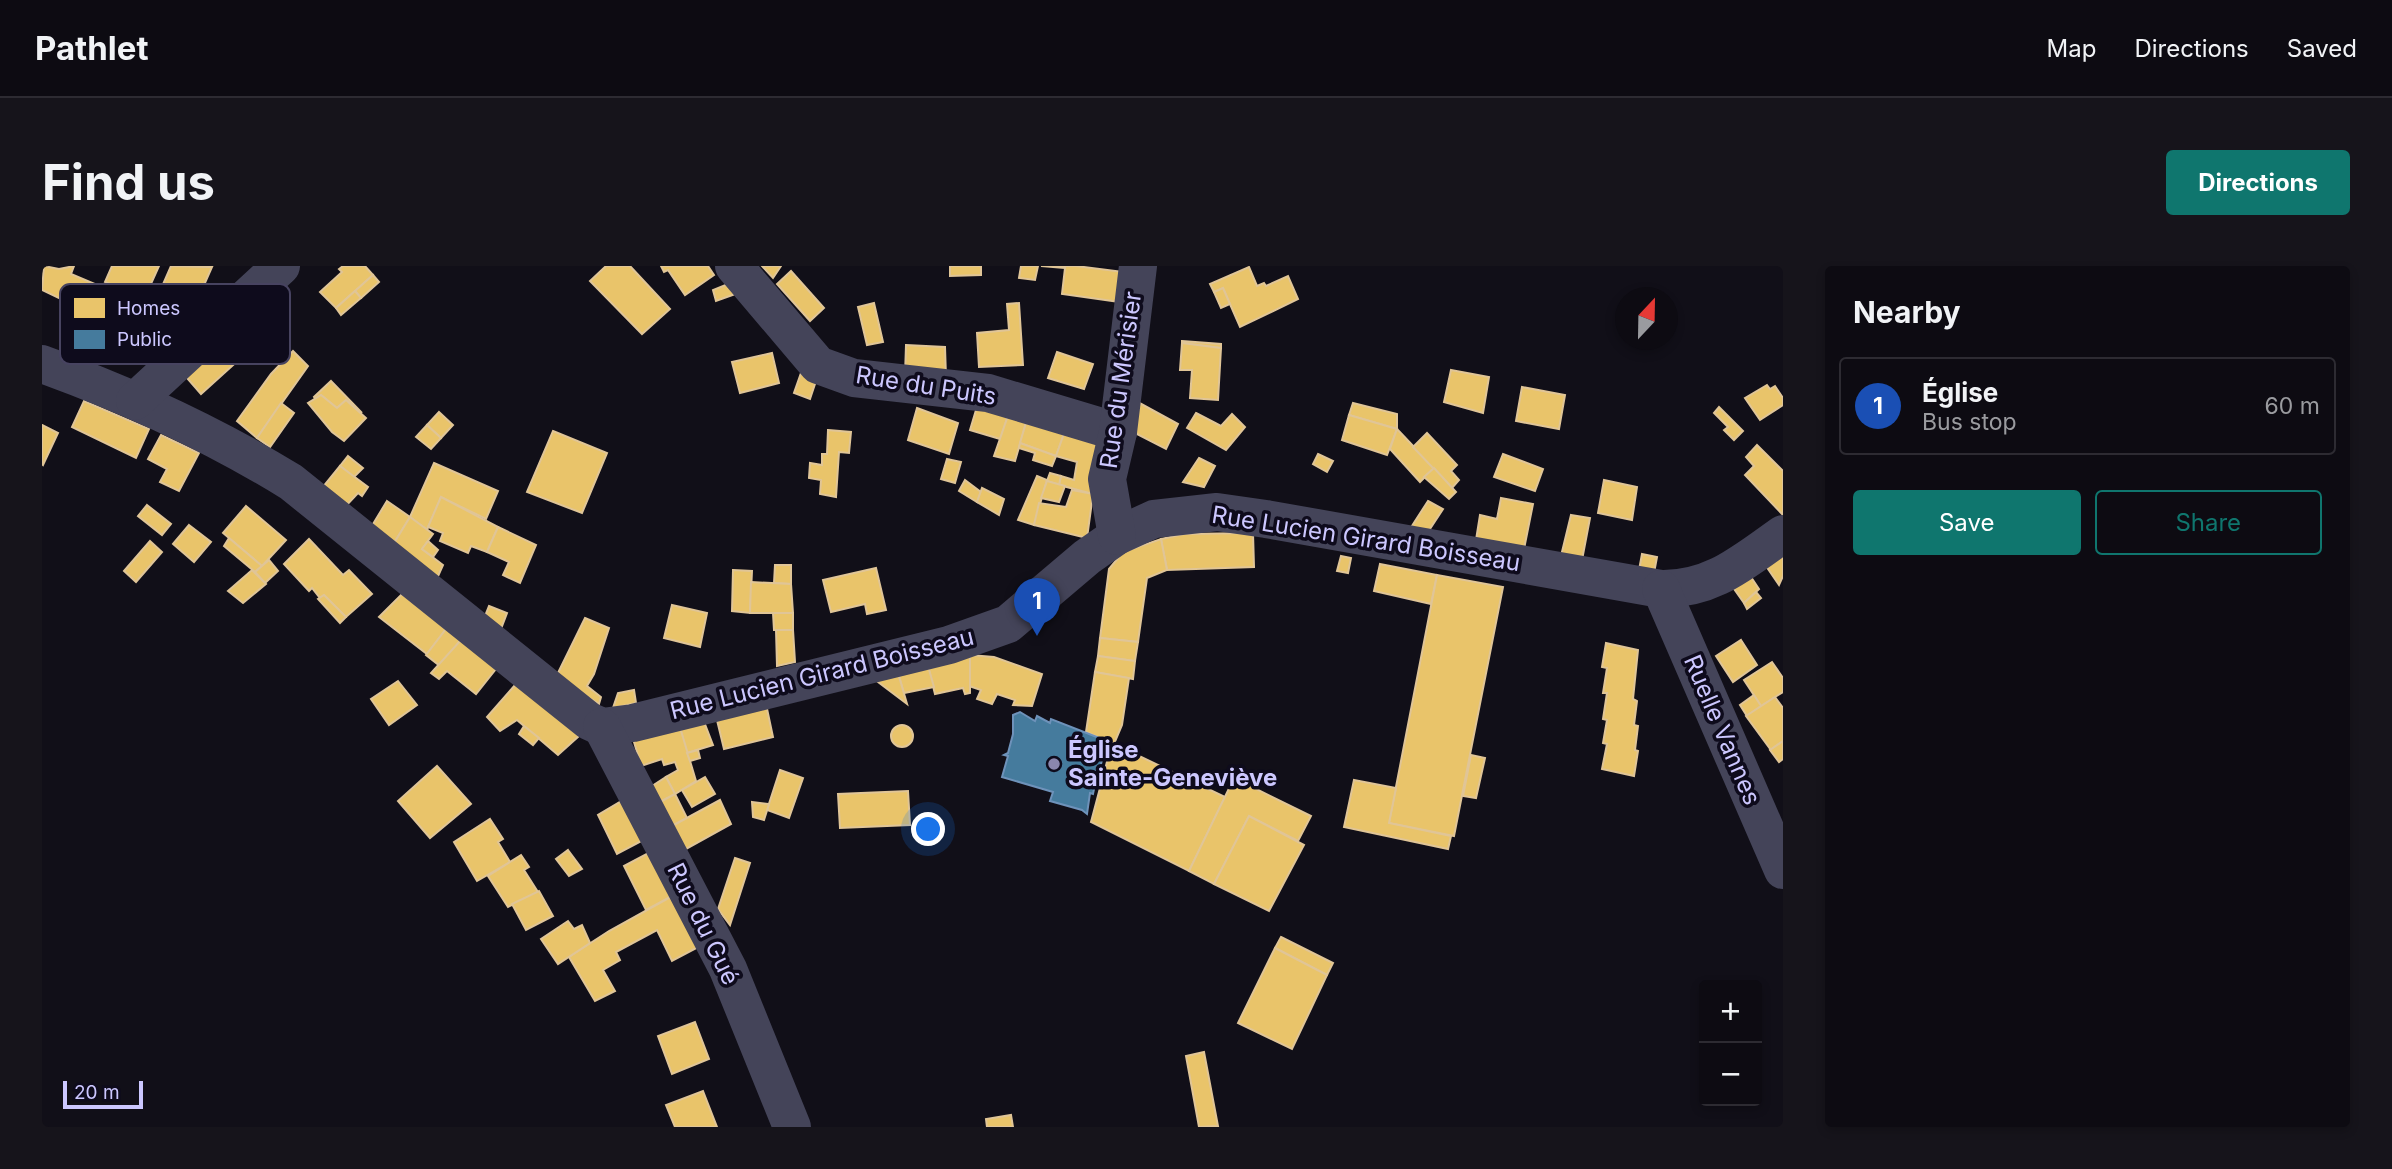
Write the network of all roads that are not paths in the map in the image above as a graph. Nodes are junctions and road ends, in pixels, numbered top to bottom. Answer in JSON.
{"nodes":[{"id":1,"x":281,"y":266,"type":"edge"},
{"id":2,"x":734,"y":266,"type":"edge"},
{"id":3,"x":1138,"y":266,"type":"edge"},
{"id":4,"x":262,"y":284,"type":"edge"},
{"id":5,"x":42,"y":364,"type":"edge"},
{"id":6,"x":175,"y":364,"type":"edge"},
{"id":7,"x":135,"y":401,"type":"junction"},
{"id":8,"x":1118,"y":432,"type":"junction"},
{"id":9,"x":1783,"y":534,"type":"edge"},
{"id":10,"x":1117,"y":536,"type":"junction"},
{"id":11,"x":1661,"y":589,"type":"junction"},
{"id":12,"x":602,"y":727,"type":"junction"},
{"id":13,"x":1783,"y":870,"type":"edge"},
{"id":14,"x":792,"y":1127,"type":"edge"}],
"edges":[{"from":1,"to":4,"type":"street"},
{"from":2,"to":8,"type":"street","name":"Rue du Puits"},
{"from":3,"to":8,"type":"street","name":"Rue du Mérisier"},
{"from":5,"to":7,"type":"street"},
{"from":6,"to":7,"type":"street"},
{"from":7,"to":12,"type":"street"},
{"from":8,"to":10,"type":"street","name":"Rue du Mérisier"},
{"from":9,"to":11,"type":"street","name":"Rue Lucien Girard Boisseau"},
{"from":10,"to":11,"type":"street","name":"Rue Lucien Girard Boisseau"},
{"from":10,"to":12,"type":"street","name":"Rue Lucien Girard Boisseau"},
{"from":11,"to":13,"type":"street","name":"Ruelle Vannes"},
{"from":12,"to":14,"type":"street","name":"Rue du Gué"}]}
